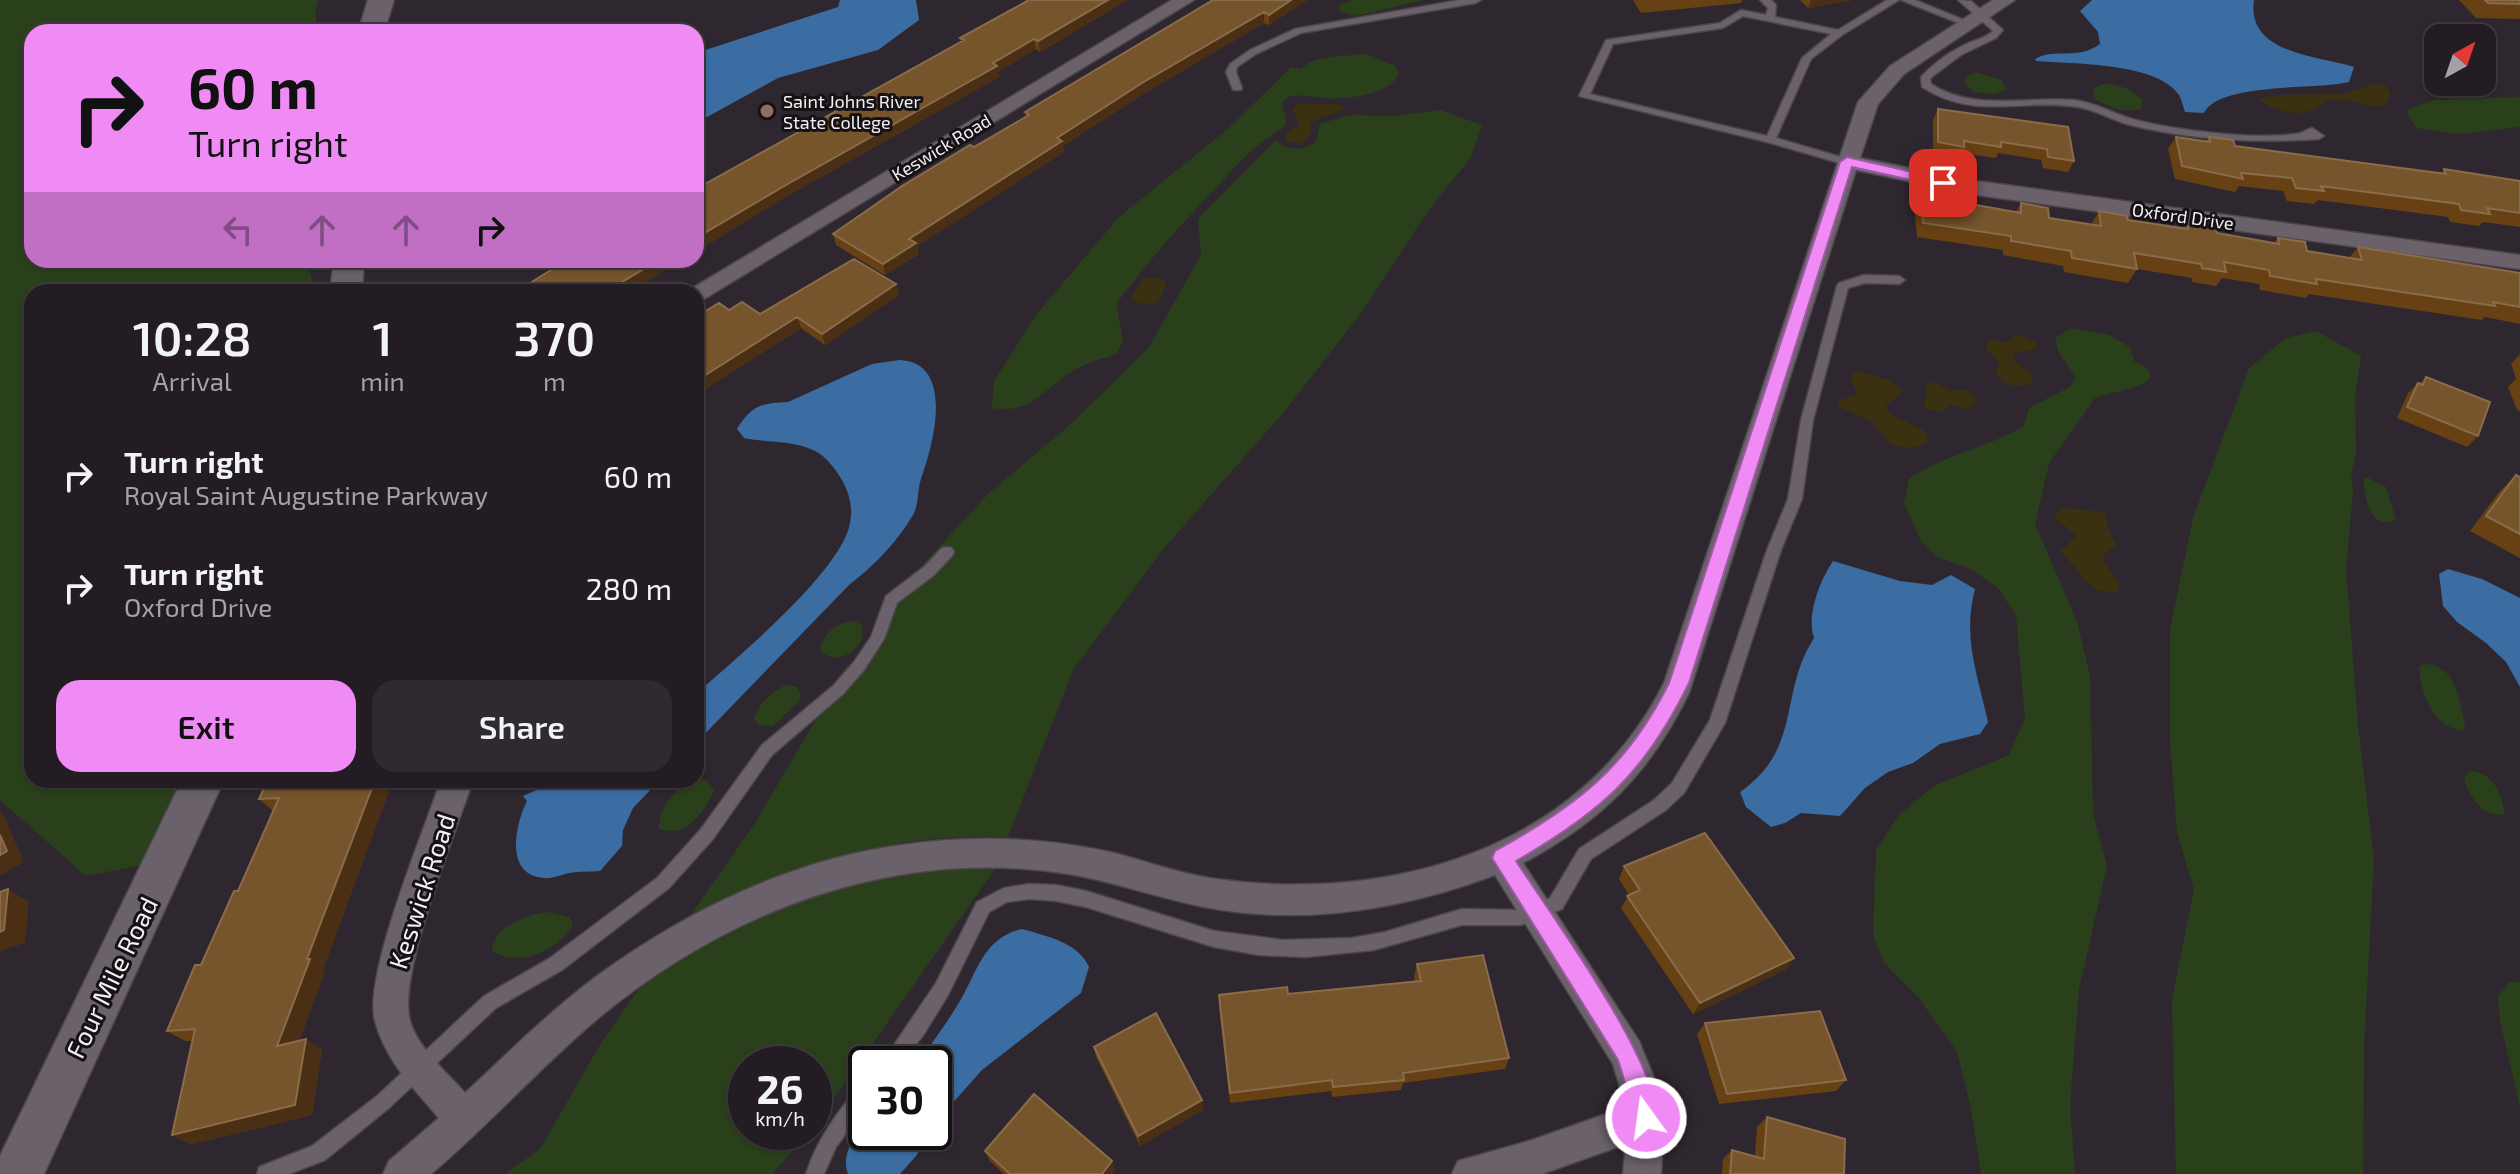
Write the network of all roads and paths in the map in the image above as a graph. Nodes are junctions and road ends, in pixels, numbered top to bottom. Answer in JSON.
{"nodes":[{"id":1,"x":381,"y":0,"type":"edge"},
{"id":2,"x":1185,"y":0,"type":"edge"},
{"id":3,"x":1476,"y":0,"type":"edge"},
{"id":4,"x":1765,"y":0,"type":"edge"},
{"id":5,"x":1894,"y":0,"type":"edge"},
{"id":6,"x":1906,"y":0,"type":"edge"},
{"id":7,"x":1980,"y":10,"type":"edge"},
{"id":8,"x":1770,"y":19,"type":"junction"},
{"id":9,"x":374,"y":24,"type":"edge"},
{"id":10,"x":1839,"y":33,"type":"junction"},
{"id":11,"x":1237,"y":88,"type":"dead end"},
{"id":12,"x":2303,"y":136,"type":"dead end"},
{"id":13,"x":1770,"y":140,"type":"junction"},
{"id":14,"x":1847,"y":162,"type":"junction"},
{"id":15,"x":2520,"y":262,"type":"edge"},
{"id":16,"x":1899,"y":280,"type":"dead end"},
{"id":17,"x":704,"y":289,"type":"edge"},
{"id":18,"x":947,"y":552,"type":"dead end"},
{"id":19,"x":199,"y":788,"type":"edge"},
{"id":20,"x":454,"y":788,"type":"edge"},
{"id":21,"x":1502,"y":858,"type":"junction"},
{"id":22,"x":1536,"y":911,"type":"junction"},
{"id":23,"x":904,"y":1046,"type":"edge"},
{"id":24,"x":419,"y":1069,"type":"junction"},
{"id":25,"x":848,"y":1113,"type":"edge"},
{"id":26,"x":1646,"y":1118,"type":"junction"},
{"id":27,"x":465,"y":1121,"type":"junction"},
{"id":28,"x":18,"y":1174,"type":"edge"},
{"id":29,"x":266,"y":1174,"type":"edge"},
{"id":30,"x":402,"y":1174,"type":"edge"},
{"id":31,"x":815,"y":1174,"type":"edge"},
{"id":32,"x":1471,"y":1174,"type":"edge"},
{"id":33,"x":1642,"y":1174,"type":"edge"}],
"edges":[{"from":1,"to":9,"type":"main road"},
{"from":2,"to":17,"type":"street","name":"Keswick Road"},
{"from":3,"to":11,"type":"lane"},
{"from":4,"to":8,"type":"lane"},
{"from":5,"to":10,"type":"lane"},
{"from":6,"to":7,"type":"lane"},
{"from":7,"to":12,"type":"lane"},
{"from":7,"to":14,"type":"street"},
{"from":8,"to":10,"type":"lane"},
{"from":8,"to":13,"type":"lane"},
{"from":10,"to":13,"type":"lane"},
{"from":13,"to":14,"type":"lane"},
{"from":14,"to":15,"type":"street","name":"Oxford Drive"},
{"from":14,"to":21,"type":"street"},
{"from":16,"to":22,"type":"lane"},
{"from":18,"to":24,"type":"lane"},
{"from":19,"to":28,"type":"main road","name":"Four Mile Road"},
{"from":20,"to":24,"type":"street","name":"Keswick Road"},
{"from":21,"to":22,"type":"street"},
{"from":21,"to":27,"type":"street"},
{"from":22,"to":23,"type":"lane"},
{"from":22,"to":26,"type":"street"},
{"from":24,"to":27,"type":"street","name":"Keswick Road"},
{"from":24,"to":29,"type":"lane"},
{"from":25,"to":31,"type":"lane"},
{"from":26,"to":32,"type":"street"},
{"from":26,"to":33,"type":"street"},
{"from":27,"to":30,"type":"street"}]}
